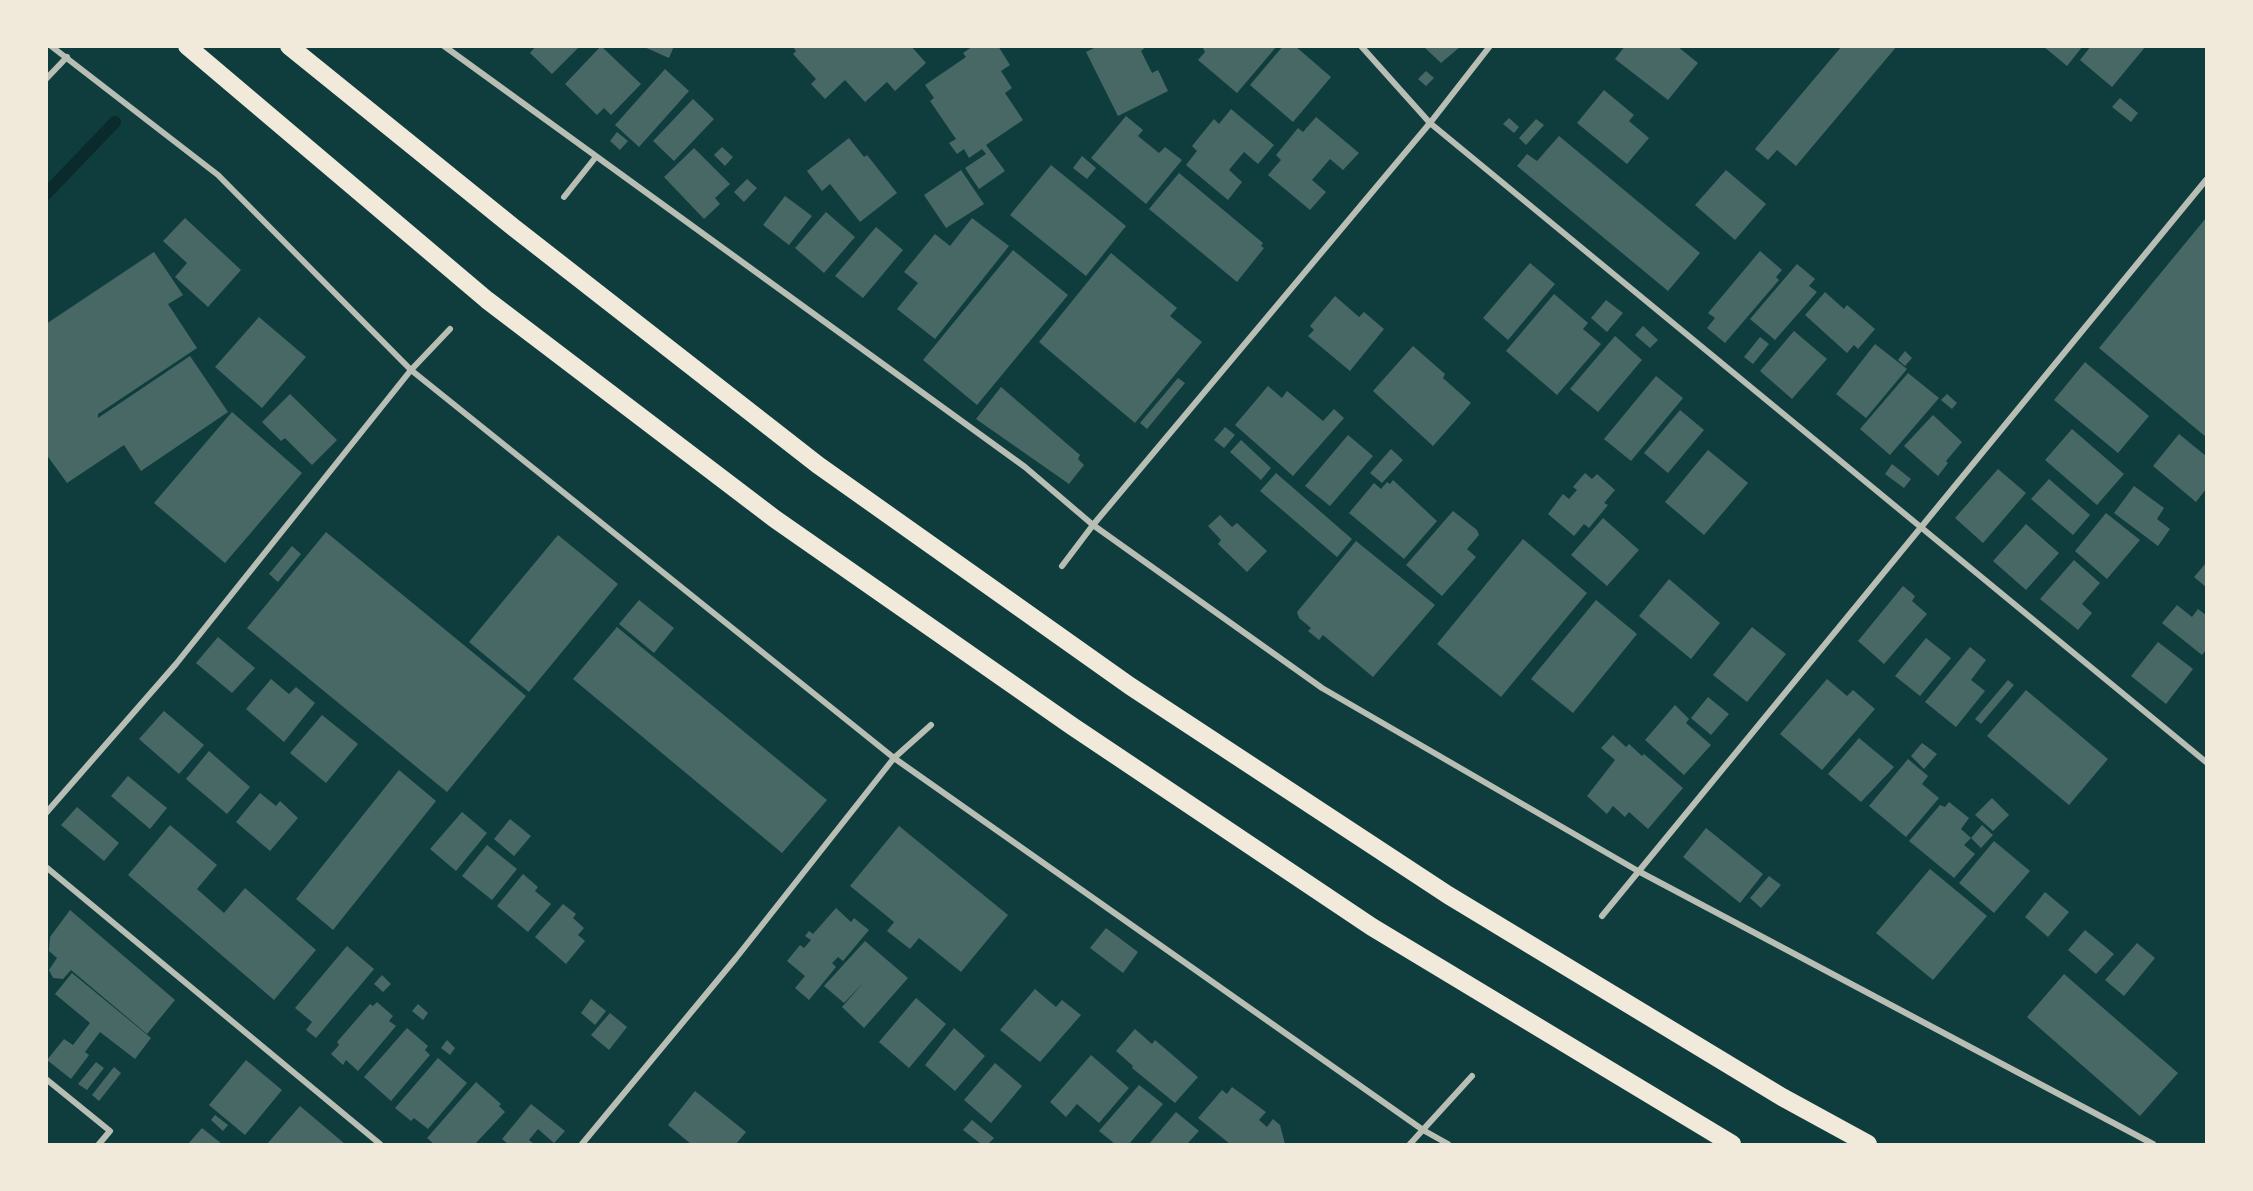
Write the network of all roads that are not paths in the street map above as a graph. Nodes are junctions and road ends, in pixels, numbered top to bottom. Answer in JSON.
{"nodes":[{"id":1,"x":51,"y":46,"type":"edge"},
{"id":2,"x":187,"y":46,"type":"edge"},
{"id":3,"x":289,"y":46,"type":"edge"},
{"id":4,"x":444,"y":46,"type":"edge"},
{"id":5,"x":1360,"y":46,"type":"edge"},
{"id":6,"x":1490,"y":46,"type":"edge"},
{"id":7,"x":68,"y":57,"type":"junction"},
{"id":8,"x":46,"y":79,"type":"edge"},
{"id":9,"x":1430,"y":123,"type":"junction"},
{"id":10,"x":595,"y":158,"type":"junction"},
{"id":11,"x":2206,"y":180,"type":"edge"},
{"id":12,"x":564,"y":197,"type":"dead end"},
{"id":13,"x":450,"y":329,"type":"dead end"},
{"id":14,"x":411,"y":370,"type":"junction"},
{"id":15,"x":1093,"y":525,"type":"junction"},
{"id":16,"x":1920,"y":529,"type":"junction"},
{"id":17,"x":1062,"y":566,"type":"dead end"},
{"id":18,"x":931,"y":725,"type":"dead end"},
{"id":19,"x":894,"y":758,"type":"junction"},
{"id":20,"x":2206,"y":762,"type":"edge"},
{"id":21,"x":46,"y":813,"type":"edge"},
{"id":22,"x":46,"y":867,"type":"edge"},
{"id":23,"x":1638,"y":872,"type":"junction"},
{"id":24,"x":1602,"y":916,"type":"dead end"},
{"id":25,"x":1472,"y":1076,"type":"dead end"},
{"id":26,"x":46,"y":1079,"type":"edge"},
{"id":27,"x":1423,"y":1130,"type":"junction"},
{"id":28,"x":99,"y":1144,"type":"edge"},
{"id":29,"x":380,"y":1144,"type":"edge"},
{"id":30,"x":582,"y":1144,"type":"edge"},
{"id":31,"x":1410,"y":1144,"type":"edge"},
{"id":32,"x":1448,"y":1144,"type":"edge"},
{"id":33,"x":1732,"y":1144,"type":"edge"},
{"id":34,"x":1868,"y":1144,"type":"edge"},
{"id":35,"x":2153,"y":1144,"type":"edge"}],
"edges":[{"from":1,"to":7,"type":"street"},
{"from":2,"to":33,"type":"highway"},
{"from":3,"to":34,"type":"highway"},
{"from":4,"to":10,"type":"street"},
{"from":5,"to":9,"type":"street"},
{"from":6,"to":9,"type":"street"},
{"from":7,"to":8,"type":"street"},
{"from":7,"to":14,"type":"street"},
{"from":9,"to":15,"type":"street"},
{"from":9,"to":16,"type":"street"},
{"from":10,"to":12,"type":"street"},
{"from":10,"to":15,"type":"street"},
{"from":11,"to":16,"type":"street"},
{"from":13,"to":14,"type":"street"},
{"from":14,"to":19,"type":"street"},
{"from":14,"to":21,"type":"street"},
{"from":15,"to":17,"type":"street"},
{"from":15,"to":23,"type":"street"},
{"from":16,"to":20,"type":"street"},
{"from":16,"to":23,"type":"street"},
{"from":18,"to":19,"type":"street"},
{"from":19,"to":27,"type":"street"},
{"from":19,"to":30,"type":"street"},
{"from":22,"to":29,"type":"street"},
{"from":23,"to":24,"type":"street"},
{"from":23,"to":35,"type":"street"},
{"from":25,"to":27,"type":"street"},
{"from":26,"to":28,"type":"street"},
{"from":27,"to":31,"type":"street"},
{"from":27,"to":32,"type":"street"}]}
